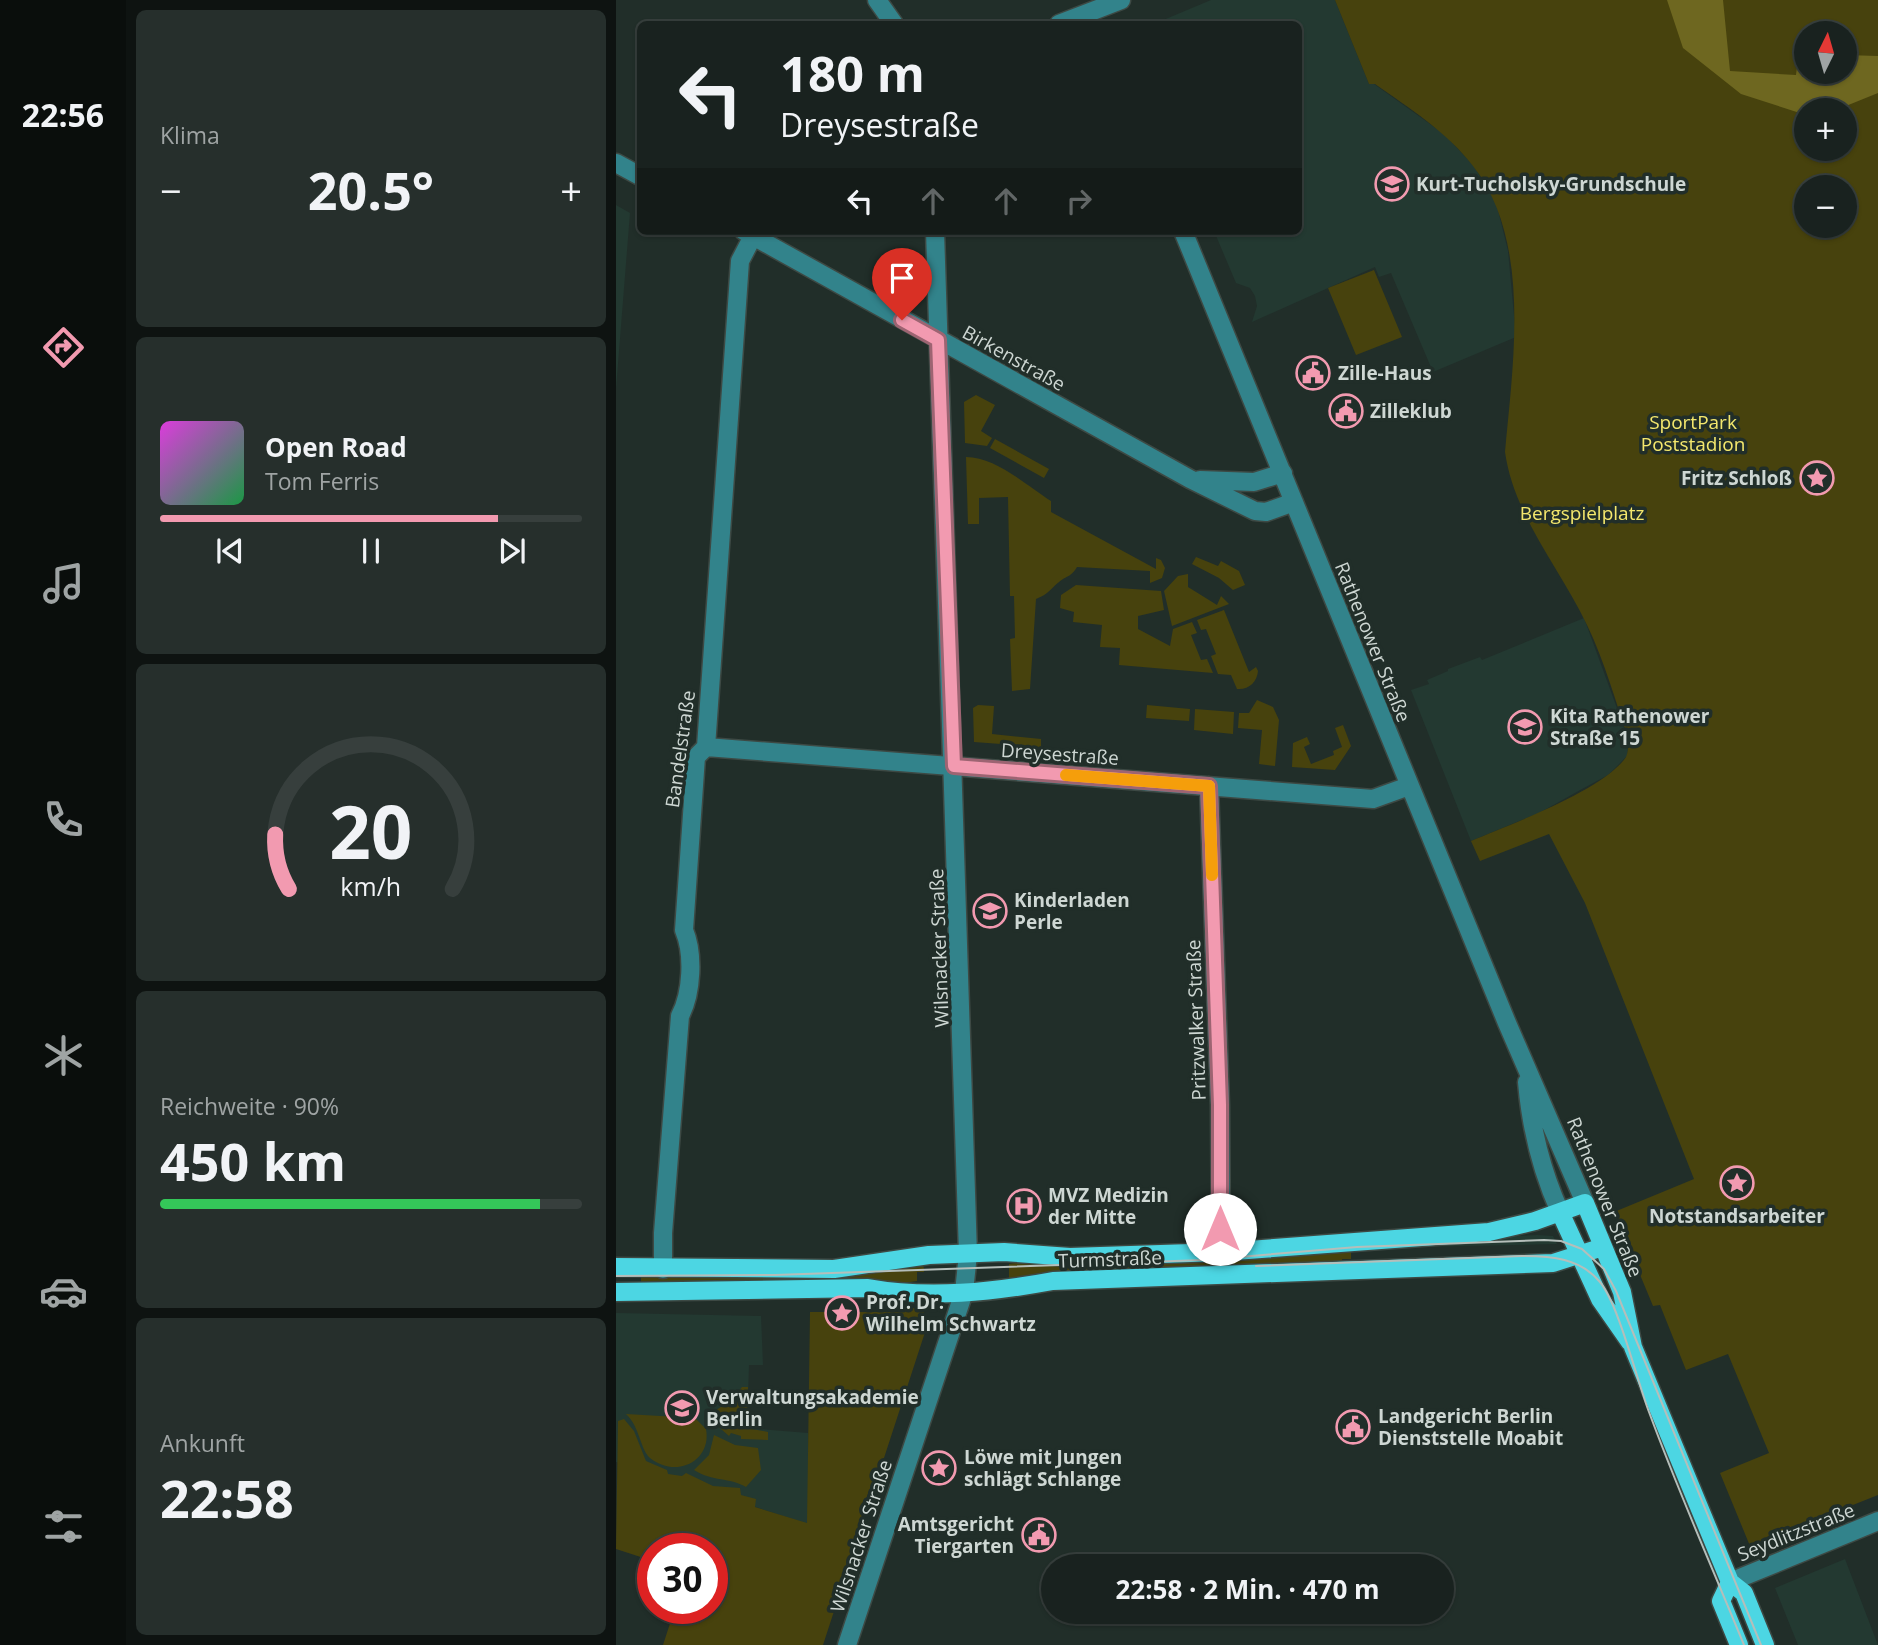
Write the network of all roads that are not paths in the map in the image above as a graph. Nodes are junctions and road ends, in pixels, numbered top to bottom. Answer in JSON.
{"nodes":[{"id":1,"x":877,"y":0,"type":"edge"},
{"id":2,"x":1121,"y":0,"type":"edge"},
{"id":3,"x":1093,"y":12,"type":"edge"},
{"id":4,"x":892,"y":21,"type":"edge"},
{"id":5,"x":1068,"y":21,"type":"edge"},
{"id":6,"x":616,"y":163,"type":"edge"},
{"id":7,"x":637,"y":174,"type":"edge"},
{"id":8,"x":747,"y":235,"type":"edge"},
{"id":9,"x":752,"y":235,"type":"edge"},
{"id":10,"x":935,"y":235,"type":"edge"},
{"id":11,"x":1185,"y":235,"type":"edge"},
{"id":12,"x":938,"y":340,"type":"junction"},
{"id":13,"x":1283,"y":473,"type":"junction"},
{"id":14,"x":1190,"y":480,"type":"junction"},
{"id":15,"x":1294,"y":502,"type":"junction"},
{"id":16,"x":706,"y":747,"type":"junction"},
{"id":17,"x":954,"y":766,"type":"junction"},
{"id":18,"x":1209,"y":786,"type":"junction"},
{"id":19,"x":1409,"y":786,"type":"junction"},
{"id":20,"x":1525,"y":1068,"type":"junction"},
{"id":21,"x":1585,"y":1203,"type":"junction"},
{"id":22,"x":1560,"y":1213,"type":"junction"},
{"id":23,"x":1604,"y":1247,"type":"junction"},
{"id":24,"x":1221,"y":1252,"type":"junction"},
{"id":25,"x":968,"y":1254,"type":"junction"},
{"id":26,"x":1580,"y":1255,"type":"junction"},
{"id":27,"x":616,"y":1267,"type":"edge"},
{"id":28,"x":663,"y":1269,"type":"junction"},
{"id":29,"x":616,"y":1292,"type":"edge"},
{"id":30,"x":964,"y":1292,"type":"junction"},
{"id":31,"x":1633,"y":1347,"type":"junction"},
{"id":32,"x":1878,"y":1521,"type":"edge"},
{"id":33,"x":1730,"y":1582,"type":"junction"},
{"id":34,"x":847,"y":1645,"type":"edge"},
{"id":35,"x":1739,"y":1645,"type":"edge"},
{"id":36,"x":1765,"y":1645,"type":"edge"}],
"edges":[{"from":1,"to":4,"type":"street"},
{"from":2,"to":3,"type":"street"},
{"from":3,"to":5,"type":"street"},
{"from":6,"to":7,"type":"street"},
{"from":8,"to":16,"type":"street","name":"Bandelstraße"},
{"from":9,"to":12,"type":"street","name":"Birkenstraße"},
{"from":10,"to":12,"type":"street","name":"Wilsnacker Straße"},
{"from":11,"to":13,"type":"street","name":"Rathenower Straße"},
{"from":12,"to":14,"type":"street","name":"Birkenstraße"},
{"from":12,"to":17,"type":"street","name":"Wilsnacker Straße"},
{"from":13,"to":14,"type":"street","name":"Birkenstraße"},
{"from":13,"to":15,"type":"street","name":"Rathenower Straße"},
{"from":14,"to":15,"type":"street","name":"Birkenstraße"},
{"from":15,"to":19,"type":"street","name":"Rathenower Straße"},
{"from":16,"to":17,"type":"street","name":"Dreysestraße"},
{"from":16,"to":28,"type":"street","name":"Bandelstraße"},
{"from":17,"to":18,"type":"street","name":"Dreysestraße"},
{"from":17,"to":25,"type":"street","name":"Wilsnacker Straße"},
{"from":18,"to":19,"type":"street","name":"Dreysestraße"},
{"from":18,"to":24,"type":"street","name":"Pritzwalker Straße"},
{"from":19,"to":20,"type":"street","name":"Rathenower Straße"},
{"from":20,"to":21,"type":"street","name":"Rathenower Straße"},
{"from":20,"to":22,"type":"street","name":"Rathenower Straße"},
{"from":21,"to":22,"type":"main road","name":"Turmstraße"},
{"from":21,"to":23,"type":"main road","name":"Rathenower Straße"},
{"from":22,"to":24,"type":"main road","name":"Turmstraße"},
{"from":22,"to":26,"type":"main road","name":"Rathenower Straße"},
{"from":23,"to":26,"type":"main road","name":"Turmstraße"},
{"from":23,"to":31,"type":"main road","name":"Rathenower Straße"},
{"from":24,"to":25,"type":"main road","name":"Turmstraße"},
{"from":25,"to":28,"type":"main road","name":"Turmstraße"},
{"from":25,"to":30,"type":"street","name":"Wilsnacker Straße"},
{"from":26,"to":30,"type":"main road","name":"Turmstraße"},
{"from":26,"to":31,"type":"main road","name":"Rathenower Straße"},
{"from":27,"to":28,"type":"main road","name":"Turmstraße"},
{"from":29,"to":30,"type":"main road","name":"Turmstraße"},
{"from":30,"to":34,"type":"street","name":"Wilsnacker Straße"},
{"from":31,"to":33,"type":"main road","name":"Rathenower Straße"},
{"from":32,"to":33,"type":"street","name":"Seydlitzstraße"},
{"from":33,"to":35,"type":"main road","name":"Rathenower Straße"},
{"from":33,"to":36,"type":"main road","name":"Rathenower Straße"}]}
